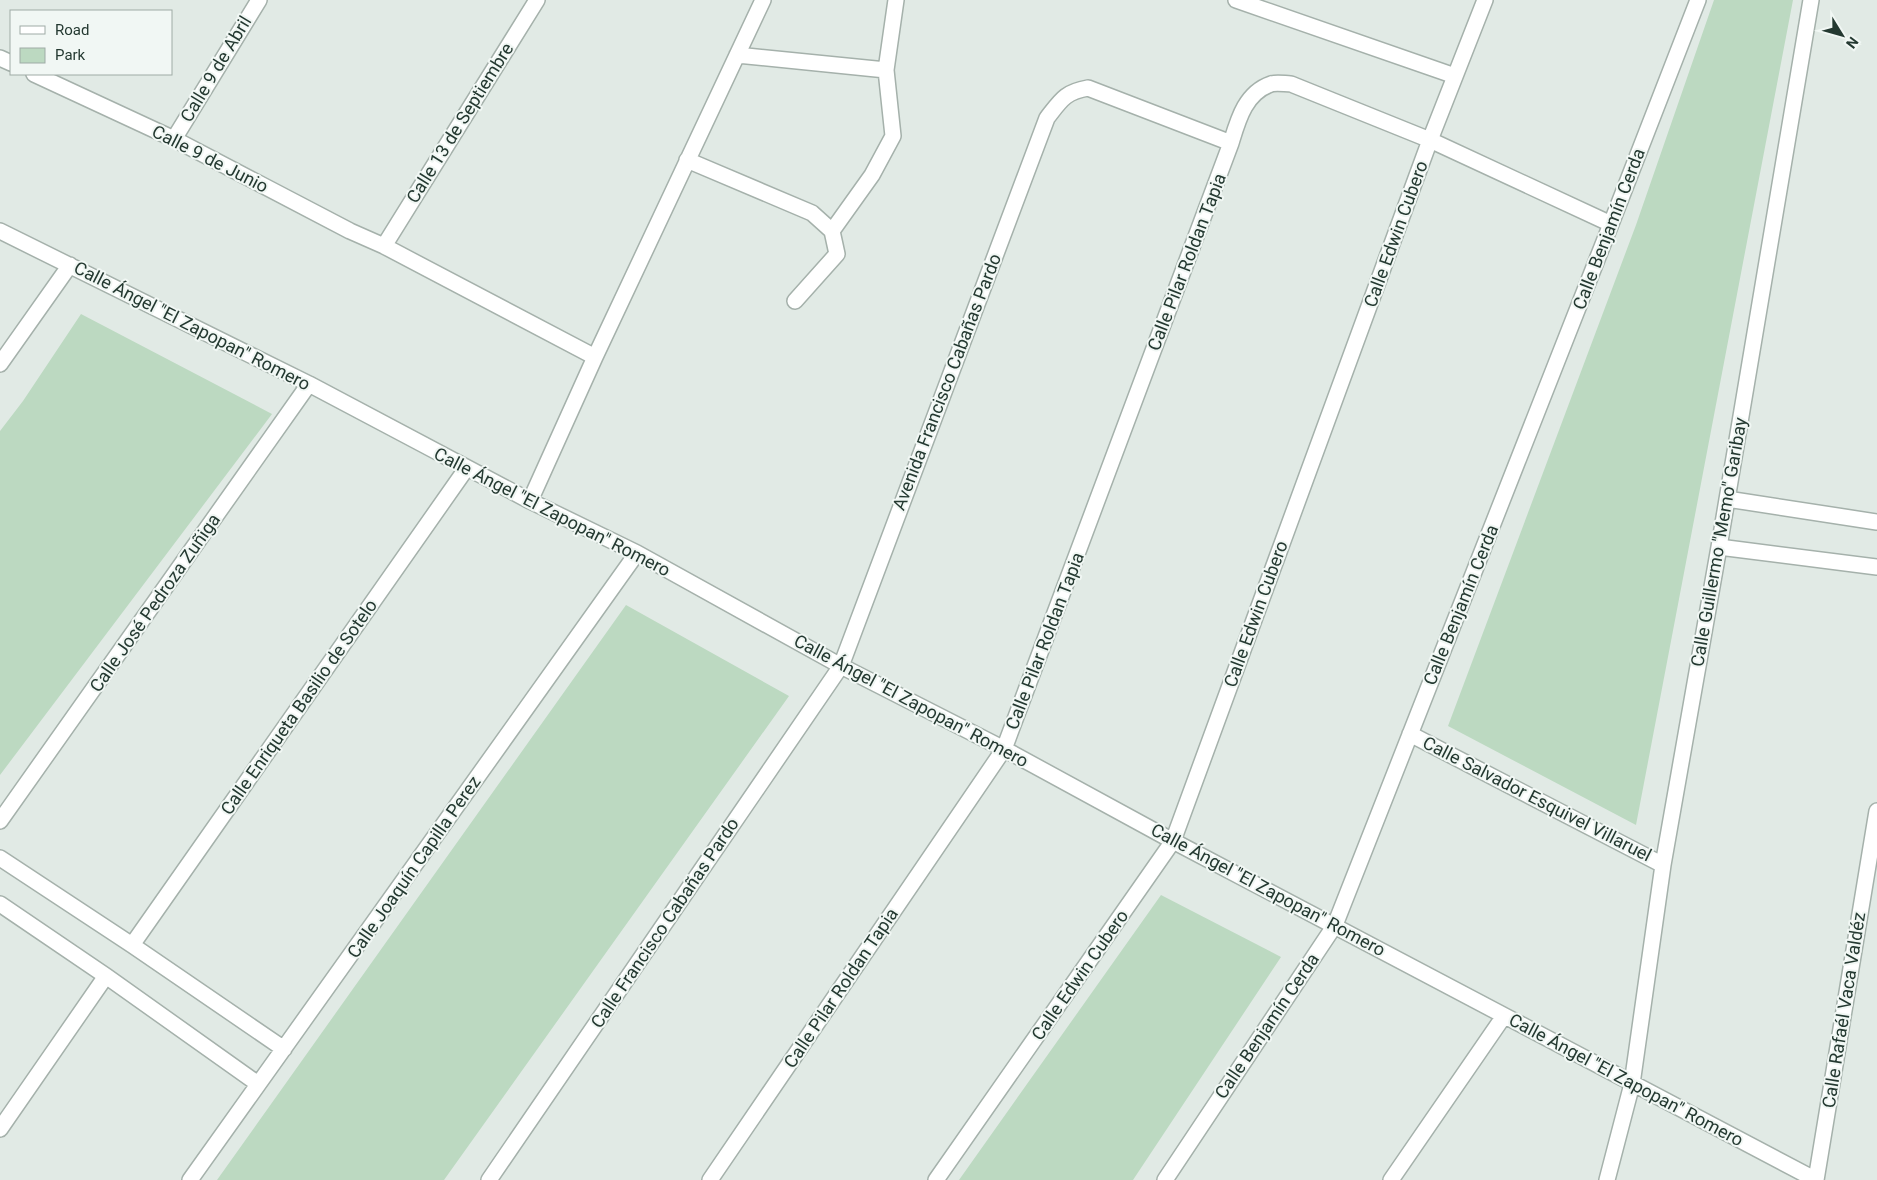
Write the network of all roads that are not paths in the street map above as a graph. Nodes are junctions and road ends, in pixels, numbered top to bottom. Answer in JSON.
{"nodes":[{"id":1,"x":259,"y":0,"type":"edge"},
{"id":2,"x":537,"y":0,"type":"edge"},
{"id":3,"x":763,"y":0,"type":"edge"},
{"id":4,"x":896,"y":0,"type":"edge"},
{"id":5,"x":1236,"y":0,"type":"edge"},
{"id":6,"x":1486,"y":0,"type":"edge"},
{"id":7,"x":1698,"y":0,"type":"edge"},
{"id":8,"x":1811,"y":0,"type":"edge"},
{"id":9,"x":737,"y":55,"type":"junction"},
{"id":10,"x":886,"y":70,"type":"junction"},
{"id":11,"x":36,"y":75,"type":"edge"},
{"id":12,"x":1456,"y":76,"type":"junction"},
{"id":13,"x":174,"y":139,"type":"junction"},
{"id":14,"x":1430,"y":140,"type":"junction"},
{"id":15,"x":1231,"y":143,"type":"junction"},
{"id":16,"x":688,"y":160,"type":"junction"},
{"id":17,"x":1611,"y":224,"type":"junction"},
{"id":18,"x":0,"y":230,"type":"edge"},
{"id":19,"x":832,"y":231,"type":"junction"},
{"id":20,"x":384,"y":246,"type":"junction"},
{"id":21,"x":70,"y":265,"type":"junction"},
{"id":22,"x":795,"y":301,"type":"dead end"},
{"id":23,"x":595,"y":357,"type":"junction"},
{"id":24,"x":0,"y":364,"type":"edge"},
{"id":25,"x":309,"y":384,"type":"junction"},
{"id":26,"x":466,"y":468,"type":"junction"},
{"id":27,"x":1727,"y":499,"type":"junction"},
{"id":28,"x":530,"y":502,"type":"junction"},
{"id":29,"x":1877,"y":522,"type":"edge"},
{"id":30,"x":1719,"y":547,"type":"junction"},
{"id":31,"x":637,"y":553,"type":"junction"},
{"id":32,"x":1877,"y":568,"type":"edge"},
{"id":33,"x":841,"y":666,"type":"junction"},
{"id":34,"x":1410,"y":734,"type":"junction"},
{"id":35,"x":1004,"y":749,"type":"junction"},
{"id":36,"x":1877,"y":811,"type":"edge"},
{"id":37,"x":0,"y":822,"type":"edge"},
{"id":38,"x":1173,"y":841,"type":"junction"},
{"id":39,"x":0,"y":858,"type":"edge"},
{"id":40,"x":1663,"y":865,"type":"junction"},
{"id":41,"x":0,"y":904,"type":"edge"},
{"id":42,"x":1335,"y":924,"type":"junction"},
{"id":43,"x":132,"y":945,"type":"junction"},
{"id":44,"x":106,"y":976,"type":"junction"},
{"id":45,"x":1504,"y":1016,"type":"junction"},
{"id":46,"x":284,"y":1049,"type":"junction"},
{"id":47,"x":258,"y":1084,"type":"junction"},
{"id":48,"x":1632,"y":1084,"type":"junction"},
{"id":49,"x":0,"y":1129,"type":"edge"},
{"id":50,"x":190,"y":1180,"type":"edge"},
{"id":51,"x":489,"y":1180,"type":"edge"},
{"id":52,"x":710,"y":1180,"type":"edge"},
{"id":53,"x":936,"y":1180,"type":"edge"},
{"id":54,"x":1165,"y":1180,"type":"edge"},
{"id":55,"x":1391,"y":1180,"type":"edge"},
{"id":56,"x":1607,"y":1180,"type":"edge"},
{"id":57,"x":1816,"y":1180,"type":"edge"}],
"edges":[{"from":1,"to":13,"type":"street","name":"Calle 9 de Abril"},
{"from":2,"to":20,"type":"street","name":"Calle 13 de Septiembre"},
{"from":3,"to":9,"type":"street"},
{"from":4,"to":10,"type":"street"},
{"from":5,"to":12,"type":"street"},
{"from":6,"to":12,"type":"street","name":"Calle Edwin Cubero"},
{"from":7,"to":17,"type":"street","name":"Calle Benjamín Cerda"},
{"from":8,"to":27,"type":"street","name":"Calle Guillermo \"Memo\" Garibay"},
{"from":9,"to":10,"type":"street"},
{"from":9,"to":16,"type":"street"},
{"from":10,"to":19,"type":"street"},
{"from":11,"to":13,"type":"street","name":"Calle 9 de Junio"},
{"from":12,"to":14,"type":"street","name":"Calle Edwin Cubero"},
{"from":13,"to":20,"type":"street","name":"Calle 9 de Junio"},
{"from":14,"to":15,"type":"street","name":"Calle Pilar Roldan Tapia"},
{"from":14,"to":17,"type":"street"},
{"from":14,"to":38,"type":"street","name":"Calle Edwin Cubero"},
{"from":15,"to":33,"type":"street","name":"Avenida Francisco Cabañas Pardo"},
{"from":15,"to":35,"type":"street","name":"Calle Pilar Roldan Tapia"},
{"from":16,"to":19,"type":"street"},
{"from":16,"to":23,"type":"street"},
{"from":17,"to":34,"type":"street","name":"Calle Benjamín Cerda"},
{"from":18,"to":21,"type":"street","name":"Calle Ángel \"El Zapopan\" Romero"},
{"from":19,"to":22,"type":"street"},
{"from":20,"to":23,"type":"street","name":"Calle 9 de Junio"},
{"from":21,"to":24,"type":"street"},
{"from":21,"to":25,"type":"street","name":"Calle Ángel \"El Zapopan\" Romero"},
{"from":23,"to":28,"type":"street"},
{"from":25,"to":26,"type":"street","name":"Calle Ángel \"El Zapopan\" Romero"},
{"from":25,"to":37,"type":"street","name":"Calle José Pedroza Zuñiga"},
{"from":26,"to":28,"type":"street","name":"Calle Ángel \"El Zapopan\" Romero"},
{"from":26,"to":43,"type":"street","name":"Calle Enriqueta Basilio de Sotelo"},
{"from":27,"to":29,"type":"street"},
{"from":27,"to":30,"type":"street","name":"Calle Guillermo \"Memo\" Garibay"},
{"from":28,"to":31,"type":"street","name":"Calle Ángel \"El Zapopan\" Romero"},
{"from":30,"to":32,"type":"street"},
{"from":30,"to":40,"type":"street","name":"Calle Guillermo \"Memo\" Garibay"},
{"from":31,"to":33,"type":"street","name":"Calle Ángel \"El Zapopan\" Romero"},
{"from":31,"to":46,"type":"street","name":"Calle Joaquín Capilla Perez"},
{"from":33,"to":35,"type":"street","name":"Calle Ángel \"El Zapopan\" Romero"},
{"from":33,"to":51,"type":"street","name":"Calle Francisco Cabañas Pardo"},
{"from":34,"to":40,"type":"street","name":"Calle Salvador Esquivel Villaruel"},
{"from":34,"to":42,"type":"street","name":"Calle Benjamín Cerda"},
{"from":35,"to":38,"type":"street","name":"Calle Ángel \"El Zapopan\" Romero"},
{"from":35,"to":52,"type":"street","name":"Calle Pilar Roldan Tapia"},
{"from":36,"to":57,"type":"street","name":"Calle Rafaél Vaca Valdéz"},
{"from":38,"to":42,"type":"street","name":"Calle Ángel \"El Zapopan\" Romero"},
{"from":38,"to":53,"type":"street","name":"Calle Edwin Cubero"},
{"from":39,"to":43,"type":"street"},
{"from":40,"to":48,"type":"street","name":"Calle Guillermo \"Memo\" Garibay"},
{"from":41,"to":44,"type":"street"},
{"from":42,"to":45,"type":"street","name":"Calle Ángel \"El Zapopan\" Romero"},
{"from":42,"to":54,"type":"street","name":"Calle Benjamín Cerda"},
{"from":43,"to":46,"type":"street"},
{"from":44,"to":47,"type":"street"},
{"from":44,"to":49,"type":"street"},
{"from":45,"to":48,"type":"street","name":"Calle Ángel \"El Zapopan\" Romero"},
{"from":45,"to":55,"type":"street"},
{"from":46,"to":47,"type":"street","name":"Calle Joaquín Capilla Perez"},
{"from":47,"to":50,"type":"street","name":"Calle Joaquín Capilla Perez"},
{"from":48,"to":56,"type":"street","name":"Calle Guillermo \"Memo\" Garibay"},
{"from":48,"to":57,"type":"street","name":"Calle Ángel \"El Zapopan\" Romero"}]}
